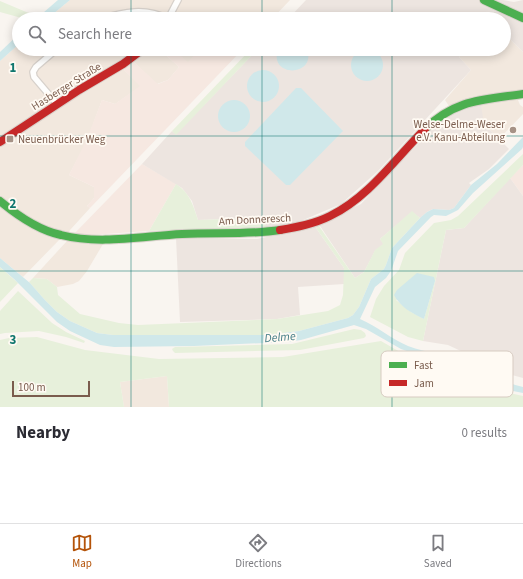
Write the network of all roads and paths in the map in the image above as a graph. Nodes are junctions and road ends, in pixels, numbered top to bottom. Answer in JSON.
{"nodes":[{"id":1,"x":178,"y":0,"type":"edge"},
{"id":2,"x":484,"y":0,"type":"edge"},
{"id":3,"x":136,"y":12,"type":"edge"},
{"id":4,"x":147,"y":12,"type":"edge"},
{"id":5,"x":172,"y":12,"type":"edge"},
{"id":6,"x":510,"y":12,"type":"edge"},
{"id":7,"x":511,"y":12,"type":"edge"},
{"id":8,"x":523,"y":18,"type":"edge"},
{"id":9,"x":50,"y":56,"type":"edge"},
{"id":10,"x":134,"y":56,"type":"edge"},
{"id":11,"x":523,"y":94,"type":"edge"},
{"id":12,"x":57,"y":104,"type":"junction"},
{"id":13,"x":0,"y":142,"type":"edge"},
{"id":14,"x":0,"y":201,"type":"edge"}],
"edges":[{"from":1,"to":5,"type":"street"},
{"from":2,"to":6,"type":"street"},
{"from":3,"to":4,"type":"street"},
{"from":7,"to":8,"type":"street"},
{"from":9,"to":12,"type":"street"},
{"from":10,"to":12,"type":"street","name":"Hasberger Straße"},
{"from":11,"to":14,"type":"street","name":"Am Donneresch"},
{"from":12,"to":13,"type":"street","name":"Hasberger Straße"}]}
